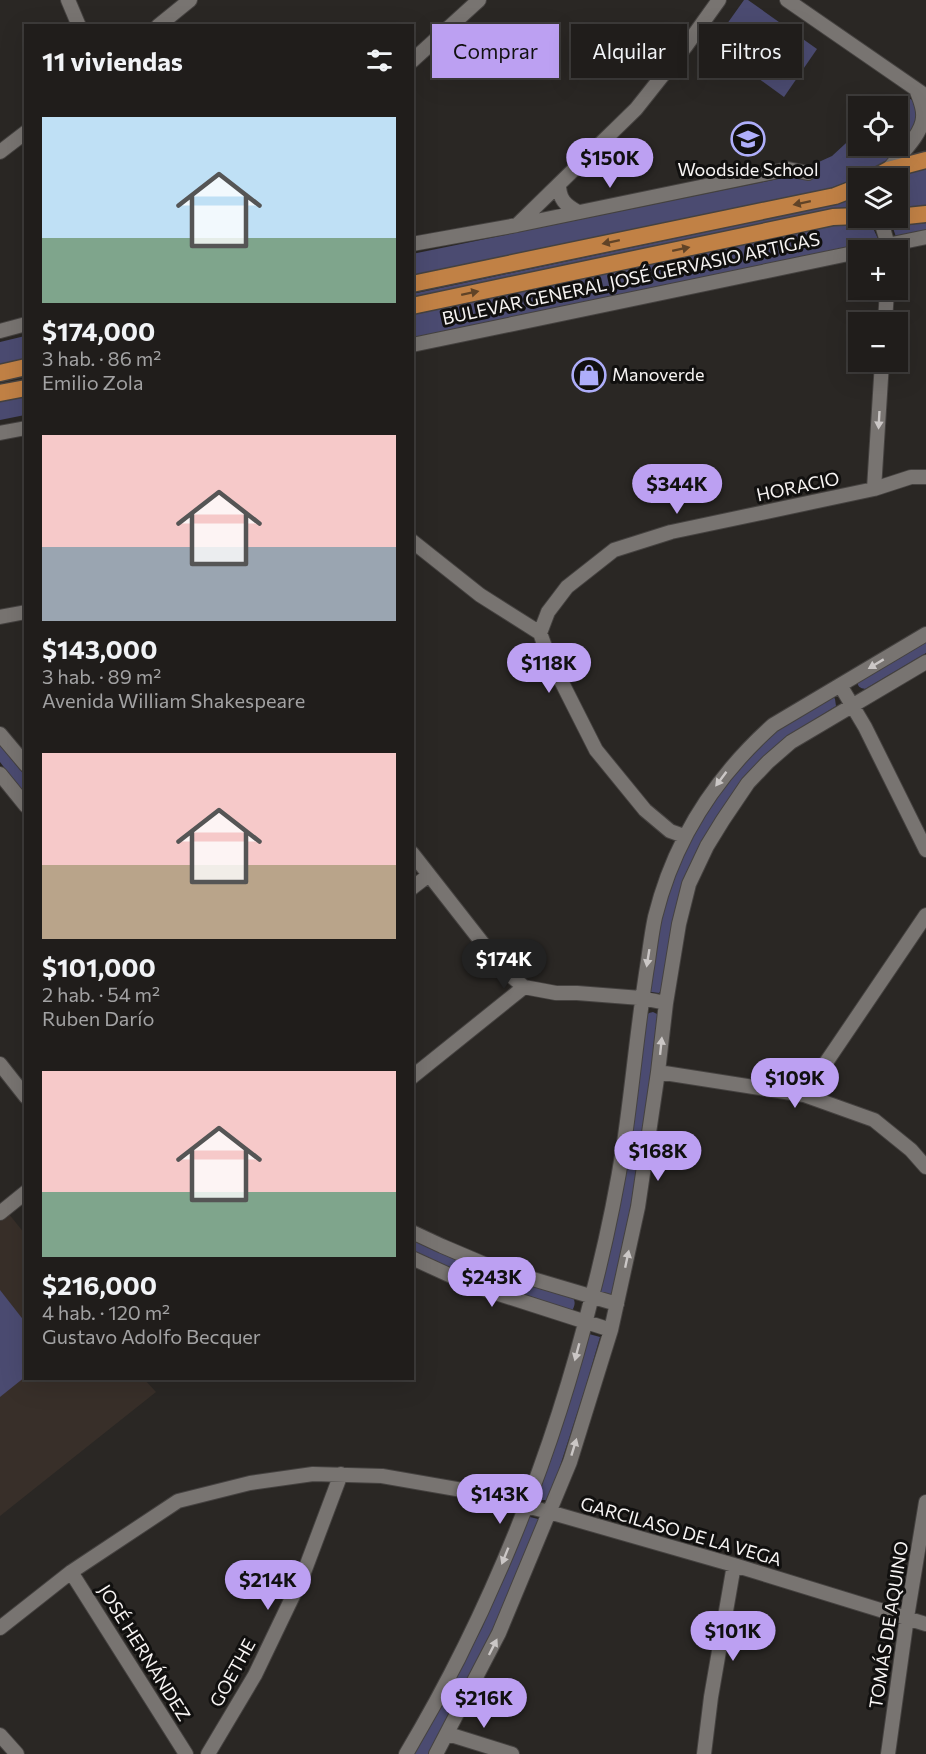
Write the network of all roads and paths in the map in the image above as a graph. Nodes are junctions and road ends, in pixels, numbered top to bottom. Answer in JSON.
{"nodes":[{"id":1,"x":68,"y":0,"type":"edge"},
{"id":2,"x":190,"y":0,"type":"edge"},
{"id":3,"x":479,"y":0,"type":"edge"},
{"id":4,"x":719,"y":0,"type":"edge"},
{"id":5,"x":787,"y":0,"type":"edge"},
{"id":6,"x":77,"y":24,"type":"edge"},
{"id":7,"x":160,"y":24,"type":"edge"},
{"id":8,"x":414,"y":59,"type":"edge"},
{"id":9,"x":921,"y":92,"type":"edge"},
{"id":10,"x":24,"y":134,"type":"edge"},
{"id":11,"x":0,"y":152,"type":"edge"},
{"id":12,"x":926,"y":160,"type":"edge"},
{"id":13,"x":890,"y":168,"type":"edge"},
{"id":14,"x":903,"y":168,"type":"edge"},
{"id":15,"x":808,"y":173,"type":"dead end"},
{"id":16,"x":559,"y":184,"type":"junction"},
{"id":17,"x":848,"y":191,"type":"edge"},
{"id":18,"x":578,"y":212,"type":"junction"},
{"id":19,"x":926,"y":214,"type":"edge"},
{"id":20,"x":848,"y":216,"type":"edge"},
{"id":21,"x":908,"y":216,"type":"edge"},
{"id":22,"x":517,"y":225,"type":"junction"},
{"id":23,"x":926,"y":237,"type":"edge"},
{"id":24,"x":908,"y":242,"type":"edge"},
{"id":25,"x":414,"y":244,"type":"edge"},
{"id":26,"x":848,"y":254,"type":"edge"},
{"id":27,"x":414,"y":284,"type":"edge"},
{"id":28,"x":414,"y":306,"type":"edge"},
{"id":29,"x":24,"y":325,"type":"edge"},
{"id":30,"x":0,"y":331,"type":"edge"},
{"id":31,"x":414,"y":345,"type":"edge"},
{"id":32,"x":24,"y":367,"type":"edge"},
{"id":33,"x":881,"y":372,"type":"edge"},
{"id":34,"x":0,"y":373,"type":"edge"},
{"id":35,"x":24,"y":388,"type":"edge"},
{"id":36,"x":0,"y":393,"type":"edge"},
{"id":37,"x":24,"y":428,"type":"edge"},
{"id":38,"x":0,"y":433,"type":"edge"},
{"id":39,"x":926,"y":477,"type":"edge"},
{"id":40,"x":874,"y":489,"type":"junction"},
{"id":41,"x":414,"y":543,"type":"edge"},
{"id":42,"x":24,"y":612,"type":"edge"},
{"id":43,"x":0,"y":617,"type":"edge"},
{"id":44,"x":540,"y":633,"type":"junction"},
{"id":45,"x":926,"y":634,"type":"edge"},
{"id":46,"x":926,"y":662,"type":"edge"},
{"id":47,"x":840,"y":684,"type":"junction"},
{"id":48,"x":852,"y":705,"type":"junction"},
{"id":49,"x":0,"y":734,"type":"edge"},
{"id":50,"x":24,"y":763,"type":"edge"},
{"id":51,"x":0,"y":774,"type":"edge"},
{"id":52,"x":24,"y":804,"type":"edge"},
{"id":53,"x":684,"y":836,"type":"junction"},
{"id":54,"x":926,"y":850,"type":"edge"},
{"id":55,"x":414,"y":856,"type":"edge"},
{"id":56,"x":429,"y":875,"type":"junction"},
{"id":57,"x":414,"y":886,"type":"edge"},
{"id":58,"x":926,"y":915,"type":"edge"},
{"id":59,"x":524,"y":987,"type":"junction"},
{"id":60,"x":641,"y":998,"type":"junction"},
{"id":61,"x":666,"y":1002,"type":"junction"},
{"id":62,"x":0,"y":1064,"type":"edge"},
{"id":63,"x":658,"y":1072,"type":"junction"},
{"id":64,"x":414,"y":1075,"type":"edge"},
{"id":65,"x":24,"y":1094,"type":"edge"},
{"id":66,"x":804,"y":1095,"type":"junction"},
{"id":67,"x":926,"y":1167,"type":"edge"},
{"id":68,"x":24,"y":1194,"type":"edge"},
{"id":69,"x":3,"y":1211,"type":"edge"},
{"id":70,"x":414,"y":1233,"type":"edge"},
{"id":71,"x":414,"y":1259,"type":"edge"},
{"id":72,"x":592,"y":1296,"type":"junction"},
{"id":73,"x":617,"y":1304,"type":"junction"},
{"id":74,"x":585,"y":1322,"type":"junction"},
{"id":75,"x":610,"y":1330,"type":"junction"},
{"id":76,"x":341,"y":1474,"type":"junction"},
{"id":77,"x":926,"y":1502,"type":"edge"},
{"id":78,"x":525,"y":1506,"type":"junction"},
{"id":79,"x":549,"y":1512,"type":"junction"},
{"id":80,"x":734,"y":1565,"type":"junction"},
{"id":81,"x":71,"y":1572,"type":"junction"},
{"id":82,"x":907,"y":1617,"type":"junction"},
{"id":83,"x":926,"y":1624,"type":"edge"},
{"id":84,"x":0,"y":1628,"type":"edge"},
{"id":85,"x":448,"y":1734,"type":"junction"},
{"id":86,"x":0,"y":1735,"type":"edge"},
{"id":87,"x":17,"y":1754,"type":"edge"},
{"id":88,"x":186,"y":1754,"type":"edge"},
{"id":89,"x":208,"y":1754,"type":"edge"},
{"id":90,"x":406,"y":1754,"type":"edge"},
{"id":91,"x":436,"y":1754,"type":"edge"},
{"id":92,"x":512,"y":1754,"type":"edge"},
{"id":93,"x":704,"y":1754,"type":"edge"},
{"id":94,"x":888,"y":1754,"type":"edge"}],
"edges":[{"from":1,"to":6,"type":"street"},
{"from":2,"to":7,"type":"street"},
{"from":3,"to":8,"type":"street"},
{"from":4,"to":16,"type":"street"},
{"from":5,"to":9,"type":"street"},
{"from":9,"to":13,"type":"street"},
{"from":10,"to":11,"type":"street"},
{"from":12,"to":14,"type":"main road"},
{"from":15,"to":18,"type":"street"},
{"from":16,"to":18,"type":"street"},
{"from":16,"to":22,"type":"street"},
{"from":17,"to":27,"type":"main road","one_way":true},
{"from":18,"to":22,"type":"street"},
{"from":19,"to":21,"type":"main road"},
{"from":28,"to":20,"type":"main road","name":"BULEVAR GENERAL JOSÉ GERVASIO ARTIGAS","one_way":true},
{"from":22,"to":25,"type":"street"},
{"from":23,"to":24,"type":"street"},
{"from":26,"to":31,"type":"street","name":"BULEVAR GENERAL JOSÉ GERVASIO ARTIGAS"},
{"from":29,"to":30,"type":"street"},
{"from":32,"to":34,"type":"main road"},
{"from":33,"to":40,"type":"street","one_way":true},
{"from":35,"to":36,"type":"main road"},
{"from":37,"to":38,"type":"street"},
{"from":39,"to":40,"type":"street","name":"HORACIO"},
{"from":40,"to":44,"type":"street","name":"HORACIO"},
{"from":41,"to":44,"type":"street"},
{"from":42,"to":43,"type":"street"},
{"from":44,"to":53,"type":"street"},
{"from":45,"to":47,"type":"street","one_way":true},
{"from":46,"to":48,"type":"street"},
{"from":47,"to":48,"type":"street"},
{"from":47,"to":53,"type":"street","one_way":true},
{"from":48,"to":54,"type":"street"},
{"from":48,"to":61,"type":"street"},
{"from":49,"to":50,"type":"street"},
{"from":51,"to":52,"type":"street"},
{"from":53,"to":60,"type":"street","one_way":true},
{"from":55,"to":56,"type":"street"},
{"from":56,"to":57,"type":"street"},
{"from":56,"to":59,"type":"street"},
{"from":58,"to":66,"type":"street"},
{"from":59,"to":60,"type":"street"},
{"from":59,"to":64,"type":"street"},
{"from":60,"to":61,"type":"street"},
{"from":60,"to":72,"type":"street"},
{"from":63,"to":61,"type":"street","one_way":true},
{"from":62,"to":65,"type":"street"},
{"from":63,"to":66,"type":"street"},
{"from":73,"to":63,"type":"street","one_way":true},
{"from":66,"to":67,"type":"street"},
{"from":68,"to":69,"type":"street"},
{"from":70,"to":72,"type":"street"},
{"from":71,"to":74,"type":"street"},
{"from":72,"to":73,"type":"street"},
{"from":72,"to":74,"type":"street"},
{"from":73,"to":75,"type":"street"},
{"from":74,"to":75,"type":"street"},
{"from":74,"to":78,"type":"street","one_way":true},
{"from":79,"to":75,"type":"street","one_way":true},
{"from":76,"to":78,"type":"street","name":"GARCILASO DE LA VEGA"},
{"from":76,"to":81,"type":"street","name":"GARCILASO DE LA VEGA"},
{"from":76,"to":89,"type":"street","name":"GOETHE"},
{"from":77,"to":82,"type":"street","name":"TOMÁS DE AQUINO"},
{"from":78,"to":79,"type":"street","name":"GARCILASO DE LA VEGA"},
{"from":78,"to":90,"type":"street","one_way":true},
{"from":79,"to":80,"type":"street","name":"GARCILASO DE LA VEGA"},
{"from":85,"to":79,"type":"street","one_way":true},
{"from":80,"to":82,"type":"street","name":"GARCILASO DE LA VEGA"},
{"from":80,"to":93,"type":"street"},
{"from":81,"to":84,"type":"street","name":"GARCILASO DE LA VEGA"},
{"from":81,"to":88,"type":"street","name":"JOSÉ HERNÁNDEZ"},
{"from":82,"to":83,"type":"street","name":"GARCILASO DE LA VEGA"},
{"from":82,"to":94,"type":"street","name":"TOMÁS DE AQUINO"},
{"from":85,"to":91,"type":"street"},
{"from":85,"to":92,"type":"street"},
{"from":86,"to":87,"type":"street"}]}
